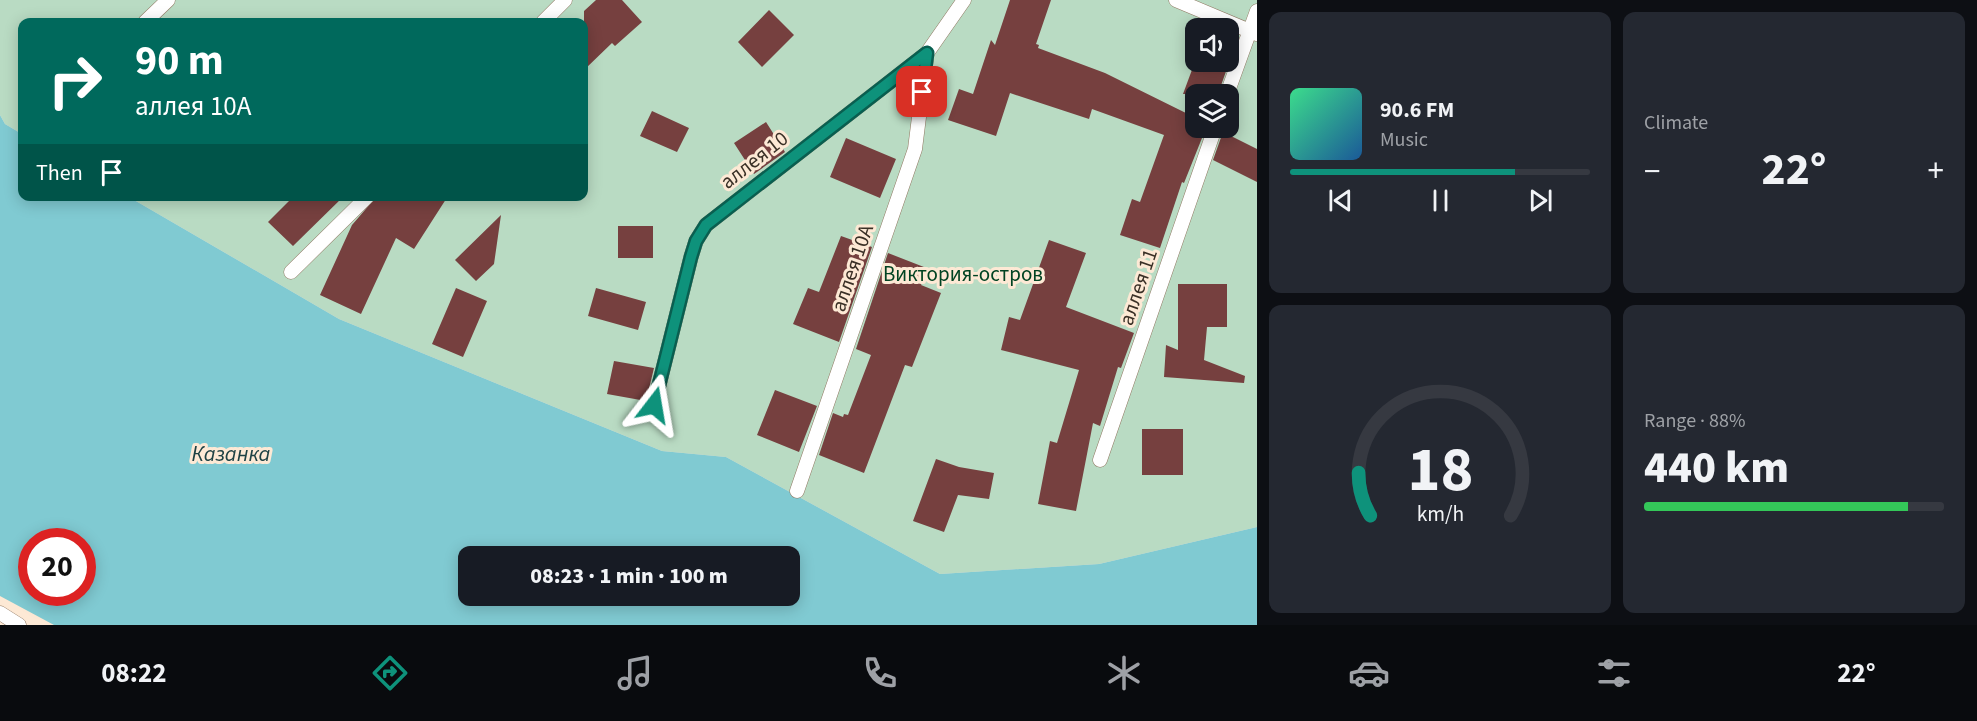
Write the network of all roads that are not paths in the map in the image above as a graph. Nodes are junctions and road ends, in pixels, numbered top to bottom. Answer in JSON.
{"nodes":[{"id":1,"x":168,"y":0,"type":"edge"},
{"id":2,"x":565,"y":0,"type":"edge"},
{"id":3,"x":964,"y":0,"type":"edge"},
{"id":4,"x":1176,"y":0,"type":"edge"},
{"id":5,"x":1257,"y":11,"type":"edge"},
{"id":6,"x":149,"y":18,"type":"edge"},
{"id":7,"x":547,"y":18,"type":"edge"},
{"id":8,"x":1253,"y":32,"type":"edge"},
{"id":9,"x":927,"y":53,"type":"junction"},
{"id":10,"x":1231,"y":84,"type":"edge"},
{"id":11,"x":1212,"y":138,"type":"edge"},
{"id":12,"x":363,"y":201,"type":"edge"},
{"id":13,"x":291,"y":272,"type":"dead end"},
{"id":14,"x":654,"y":405,"type":"dead end"},
{"id":15,"x":1100,"y":460,"type":"dead end"},
{"id":16,"x":797,"y":491,"type":"dead end"},
{"id":17,"x":0,"y":614,"type":"edge"},
{"id":18,"x":19,"y":625,"type":"edge"}],
"edges":[{"from":1,"to":6,"type":"lane"},
{"from":2,"to":7,"type":"lane"},
{"from":3,"to":9,"type":"lane","name":"аллея 10"},
{"from":4,"to":8,"type":"lane"},
{"from":5,"to":8,"type":"lane"},
{"from":8,"to":10,"type":"lane"},
{"from":9,"to":14,"type":"lane","name":"аллея 10"},
{"from":9,"to":16,"type":"lane","name":"аллея 10А"},
{"from":11,"to":15,"type":"lane","name":"аллея 11"},
{"from":12,"to":13,"type":"lane"},
{"from":17,"to":18,"type":"lane"}]}
